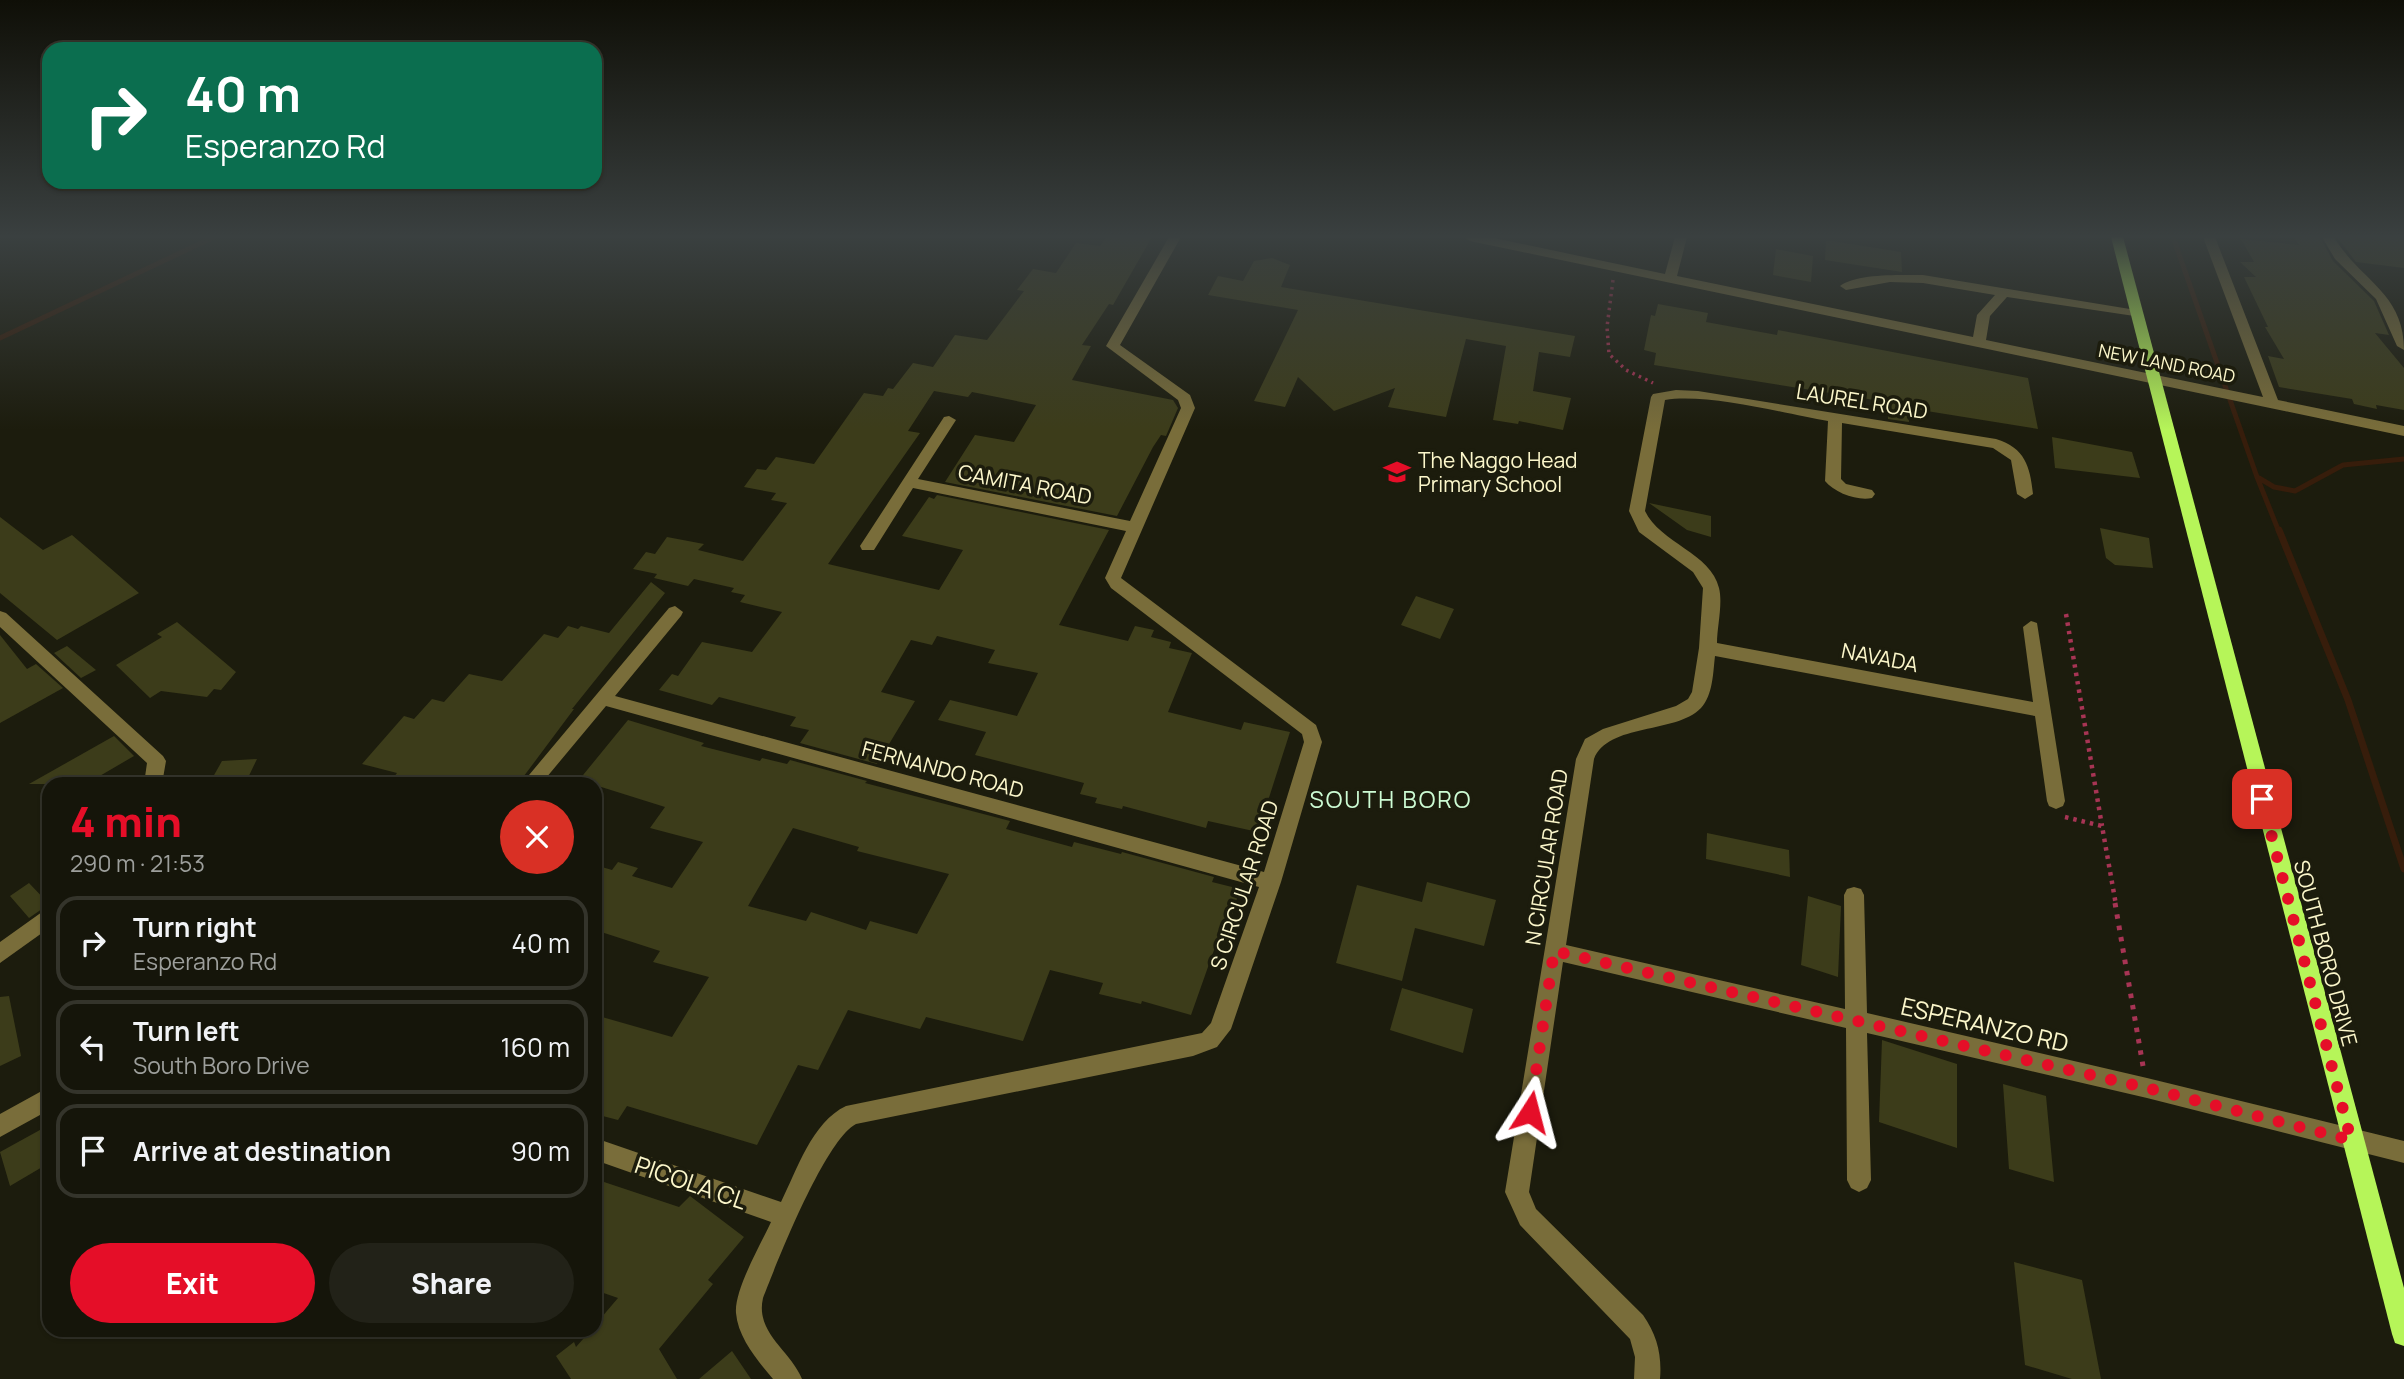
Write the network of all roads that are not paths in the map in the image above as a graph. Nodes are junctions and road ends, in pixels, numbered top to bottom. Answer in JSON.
{"nodes":[{"id":1,"x":1137,"y":301,"type":"edge"},
{"id":2,"x":1776,"y":301,"type":"edge"},
{"id":3,"x":1996,"y":301,"type":"edge"},
{"id":4,"x":2060,"y":301,"type":"edge"},
{"id":5,"x":2133,"y":301,"type":"edge"},
{"id":6,"x":2233,"y":301,"type":"edge"},
{"id":7,"x":2384,"y":301,"type":"edge"},
{"id":8,"x":2136,"y":314,"type":"junction"},
{"id":9,"x":1979,"y":344,"type":"junction"},
{"id":10,"x":2404,"y":346,"type":"edge"},
{"id":11,"x":2153,"y":380,"type":"junction"},
{"id":12,"x":1667,"y":395,"type":"joint"},
{"id":13,"x":2272,"y":403,"type":"junction"},
{"id":14,"x":1835,"y":418,"type":"junction"},
{"id":15,"x":949,"y":420,"type":"dead end"},
{"id":16,"x":2404,"y":431,"type":"edge"},
{"id":17,"x":907,"y":482,"type":"junction"},
{"id":18,"x":1867,"y":494,"type":"dead end"},
{"id":19,"x":2025,"y":494,"type":"dead end"},
{"id":20,"x":1134,"y":527,"type":"junction"},
{"id":21,"x":867,"y":546,"type":"dead end"},
{"id":22,"x":675,"y":612,"type":"dead end"},
{"id":23,"x":0,"y":617,"type":"edge"},
{"id":24,"x":2031,"y":626,"type":"dead end"},
{"id":25,"x":1708,"y":648,"type":"junction"},
{"id":26,"x":603,"y":699,"type":"junction"},
{"id":27,"x":2043,"y":711,"type":"junction"},
{"id":28,"x":154,"y":777,"type":"edge"},
{"id":29,"x":536,"y":777,"type":"edge"},
{"id":30,"x":2056,"y":801,"type":"road end"},
{"id":31,"x":1271,"y":882,"type":"junction"},
{"id":32,"x":1854,"y":895,"type":"dead end"},
{"id":33,"x":42,"y":921,"type":"edge"},
{"id":34,"x":1554,"y":951,"type":"junction"},
{"id":35,"x":0,"y":954,"type":"edge"},
{"id":36,"x":1856,"y":1021,"type":"junction"},
{"id":37,"x":42,"y":1102,"type":"edge"},
{"id":38,"x":0,"y":1126,"type":"edge"},
{"id":39,"x":2351,"y":1140,"type":"junction"},
{"id":40,"x":602,"y":1151,"type":"edge"},
{"id":41,"x":2404,"y":1152,"type":"edge"},
{"id":42,"x":1859,"y":1180,"type":"dead end"},
{"id":43,"x":787,"y":1216,"type":"junction"},
{"id":44,"x":2404,"y":1334,"type":"edge"},
{"id":45,"x":789,"y":1379,"type":"edge"},
{"id":46,"x":1647,"y":1379,"type":"edge"}],
"edges":[{"from":1,"to":20,"type":"street","name":"S CIRCULAR ROAD"},
{"from":2,"to":9,"type":"street","name":"NEW LAND ROAD"},
{"from":3,"to":9,"type":"street"},
{"from":4,"to":8,"type":"street"},
{"from":5,"to":8,"type":"main road","name":"SOUTH BORO DRIVE"},
{"from":6,"to":13,"type":"street"},
{"from":7,"to":10,"type":"street"},
{"from":8,"to":11,"type":"main road","name":"SOUTH BORO DRIVE"},
{"from":9,"to":11,"type":"street","name":"NEW LAND ROAD"},
{"from":11,"to":13,"type":"street","name":"NEW LAND ROAD"},
{"from":11,"to":39,"type":"main road","name":"SOUTH BORO DRIVE"},
{"from":12,"to":14,"type":"street","name":"LAUREL ROAD"},
{"from":12,"to":25,"type":"street","name":"N CIRCULAR ROAD"},
{"from":13,"to":16,"type":"street","name":"NEW LAND ROAD"},
{"from":14,"to":18,"type":"street"},
{"from":14,"to":19,"type":"street","name":"LAUREL ROAD"},
{"from":15,"to":17,"type":"street"},
{"from":17,"to":20,"type":"street","name":"CAMITA ROAD"},
{"from":17,"to":21,"type":"street"},
{"from":20,"to":31,"type":"street","name":"S CIRCULAR ROAD"},
{"from":22,"to":26,"type":"street"},
{"from":23,"to":28,"type":"street"},
{"from":24,"to":27,"type":"street"},
{"from":25,"to":27,"type":"street","name":"NAVADA"},
{"from":25,"to":34,"type":"street","name":"N CIRCULAR ROAD"},
{"from":26,"to":29,"type":"street"},
{"from":26,"to":31,"type":"street","name":"FERNANDO ROAD"},
{"from":27,"to":30,"type":"street"},
{"from":31,"to":43,"type":"street","name":"S CIRCULAR ROAD"},
{"from":32,"to":36,"type":"street"},
{"from":33,"to":35,"type":"street"},
{"from":34,"to":36,"type":"street","name":"ESPERANZO RD"},
{"from":34,"to":46,"type":"street","name":"N CIRCULAR ROAD"},
{"from":36,"to":39,"type":"street","name":"ESPERANZO RD"},
{"from":36,"to":42,"type":"street"},
{"from":37,"to":38,"type":"street"},
{"from":39,"to":41,"type":"street","name":"ESPERANZO RD"},
{"from":39,"to":44,"type":"main road","name":"SOUTH BORO DRIVE"},
{"from":40,"to":43,"type":"street","name":"PICOLA CL"},
{"from":43,"to":45,"type":"street","name":"S CIRCULAR ROAD"}]}
